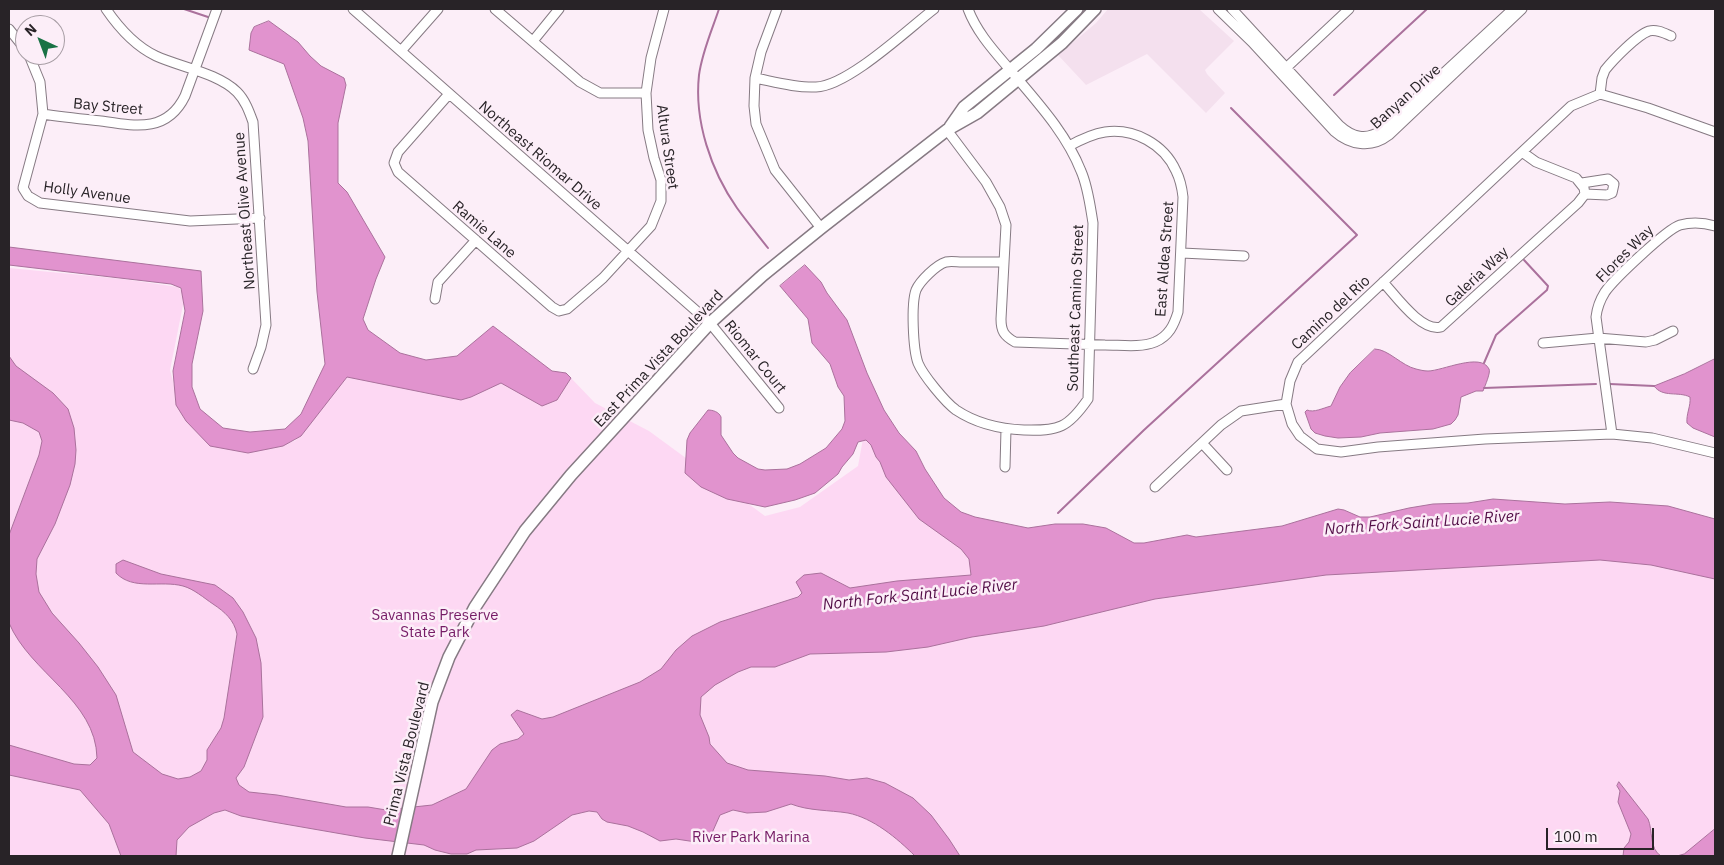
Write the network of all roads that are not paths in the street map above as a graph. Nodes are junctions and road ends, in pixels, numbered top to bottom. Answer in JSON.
{"nodes":[{"id":1,"x":106,"y":9,"type":"edge"},
{"id":2,"x":217,"y":9,"type":"edge"},
{"id":3,"x":352,"y":9,"type":"edge"},
{"id":4,"x":438,"y":9,"type":"edge"},
{"id":5,"x":495,"y":9,"type":"edge"},
{"id":6,"x":559,"y":9,"type":"edge"},
{"id":7,"x":664,"y":9,"type":"edge"},
{"id":8,"x":777,"y":9,"type":"edge"},
{"id":9,"x":934,"y":9,"type":"edge"},
{"id":10,"x":968,"y":9,"type":"edge"},
{"id":11,"x":1077,"y":9,"type":"edge"},
{"id":12,"x":1095,"y":9,"type":"edge"},
{"id":13,"x":1218,"y":9,"type":"edge"},
{"id":14,"x":1232,"y":9,"type":"edge"},
{"id":15,"x":1349,"y":9,"type":"edge"},
{"id":16,"x":1512,"y":9,"type":"edge"},
{"id":17,"x":1522,"y":9,"type":"edge"},
{"id":18,"x":1671,"y":36,"type":"dead end"},
{"id":19,"x":533,"y":41,"type":"junction"},
{"id":20,"x":401,"y":51,"type":"junction"},
{"id":21,"x":33,"y":65,"type":"edge"},
{"id":22,"x":1286,"y":68,"type":"junction"},
{"id":23,"x":1454,"y":68,"type":"junction"},
{"id":24,"x":194,"y":71,"type":"junction"},
{"id":25,"x":1014,"y":74,"type":"junction"},
{"id":26,"x":755,"y":78,"type":"junction"},
{"id":27,"x":646,"y":93,"type":"junction"},
{"id":28,"x":450,"y":94,"type":"junction"},
{"id":29,"x":1600,"y":94,"type":"junction"},
{"id":30,"x":1315,"y":104,"type":"junction"},
{"id":31,"x":43,"y":114,"type":"junction"},
{"id":32,"x":947,"y":130,"type":"junction"},
{"id":33,"x":1715,"y":132,"type":"edge"},
{"id":34,"x":1068,"y":146,"type":"junction"},
{"id":35,"x":1522,"y":152,"type":"junction"},
{"id":36,"x":1582,"y":183,"type":"junction"},
{"id":37,"x":1585,"y":194,"type":"junction"},
{"id":38,"x":260,"y":218,"type":"junction"},
{"id":39,"x":1715,"y":226,"type":"edge"},
{"id":40,"x":821,"y":228,"type":"junction"},
{"id":41,"x":476,"y":240,"type":"junction"},
{"id":42,"x":628,"y":252,"type":"junction"},
{"id":43,"x":1182,"y":253,"type":"junction"},
{"id":44,"x":1244,"y":256,"type":"dead end"},
{"id":45,"x":1004,"y":262,"type":"junction"},
{"id":46,"x":1384,"y":282,"type":"junction"},
{"id":47,"x":435,"y":299,"type":"dead end"},
{"id":48,"x":710,"y":323,"type":"junction"},
{"id":49,"x":1673,"y":331,"type":"dead end"},
{"id":50,"x":1598,"y":338,"type":"junction"},
{"id":51,"x":1544,"y":343,"type":"dead end"},
{"id":52,"x":1090,"y":345,"type":"junction"},
{"id":53,"x":253,"y":369,"type":"dead end"},
{"id":54,"x":1286,"y":404,"type":"junction"},
{"id":55,"x":779,"y":408,"type":"dead end"},
{"id":56,"x":1006,"y":429,"type":"junction"},
{"id":57,"x":1612,"y":434,"type":"junction"},
{"id":58,"x":1202,"y":443,"type":"junction"},
{"id":59,"x":1715,"y":453,"type":"edge"},
{"id":60,"x":1005,"y":467,"type":"dead end"},
{"id":61,"x":1227,"y":470,"type":"dead end"},
{"id":62,"x":1155,"y":486,"type":"dead end"},
{"id":63,"x":475,"y":607,"type":"joint"},
{"id":64,"x":398,"y":856,"type":"edge"}],
"edges":[{"from":1,"to":24,"type":"street","name":"Northeast Olive Avenue"},
{"from":2,"to":24,"type":"street","name":"Bay Street"},
{"from":3,"to":20,"type":"street","name":"Northeast Riomar Drive"},
{"from":4,"to":20,"type":"street"},
{"from":5,"to":19,"type":"street"},
{"from":6,"to":19,"type":"street"},
{"from":7,"to":27,"type":"street","name":"Altura Street"},
{"from":8,"to":26,"type":"street"},
{"from":9,"to":26,"type":"street"},
{"from":10,"to":25,"type":"street","name":"Southeast Camino Street"},
{"from":11,"to":25,"type":"main road","name":"East Prima Vista Boulevard"},
{"from":12,"to":25,"type":"main road","name":"East Prima Vista Boulevard"},
{"from":13,"to":30,"type":"street","name":"Banyan Drive"},
{"from":14,"to":22,"type":"street","name":"Banyan Drive"},
{"from":15,"to":22,"type":"street"},
{"from":16,"to":23,"type":"street","name":"Banyan Drive"},
{"from":17,"to":23,"type":"street","name":"Banyan Drive"},
{"from":18,"to":29,"type":"street"},
{"from":19,"to":27,"type":"street"},
{"from":20,"to":28,"type":"street","name":"Northeast Riomar Drive"},
{"from":21,"to":31,"type":"street","name":"Holly Avenue"},
{"from":22,"to":30,"type":"street","name":"Banyan Drive"},
{"from":23,"to":30,"type":"street","name":"Banyan Drive"},
{"from":24,"to":31,"type":"street","name":"Bay Street"},
{"from":24,"to":38,"type":"street","name":"Northeast Olive Avenue"},
{"from":25,"to":32,"type":"main road","name":"East Prima Vista Boulevard"},
{"from":25,"to":34,"type":"street","name":"Southeast Camino Street"},
{"from":26,"to":40,"type":"street"},
{"from":27,"to":42,"type":"street","name":"Altura Street"},
{"from":28,"to":41,"type":"street","name":"Ramie Lane"},
{"from":28,"to":42,"type":"street","name":"Northeast Riomar Drive"},
{"from":29,"to":33,"type":"street"},
{"from":29,"to":35,"type":"street","name":"Camino del Rio"},
{"from":31,"to":38,"type":"street","name":"Holly Avenue"},
{"from":32,"to":40,"type":"main road","name":"East Prima Vista Boulevard"},
{"from":32,"to":45,"type":"street"},
{"from":34,"to":43,"type":"street","name":"East Aldea Street"},
{"from":34,"to":52,"type":"street","name":"Southeast Camino Street"},
{"from":35,"to":36,"type":"street"},
{"from":35,"to":46,"type":"street","name":"Camino del Rio"},
{"from":36,"to":37,"type":"street"},
{"from":36,"to":37,"type":"street"},
{"from":37,"to":46,"type":"street","name":"Galeria Way"},
{"from":38,"to":53,"type":"street","name":"Northeast Olive Avenue"},
{"from":39,"to":50,"type":"street","name":"Flores Way"},
{"from":40,"to":48,"type":"main road","name":"East Prima Vista Boulevard"},
{"from":41,"to":42,"type":"street","name":"Ramie Lane"},
{"from":41,"to":47,"type":"street"},
{"from":42,"to":48,"type":"street","name":"Northeast Riomar Drive"},
{"from":43,"to":44,"type":"street"},
{"from":43,"to":52,"type":"street","name":"East Aldea Street"},
{"from":45,"to":52,"type":"street","name":"East Aldea Street"},
{"from":45,"to":56,"type":"street","name":"Southeast Camino Street"},
{"from":46,"to":54,"type":"street","name":"Camino del Rio"},
{"from":48,"to":55,"type":"street","name":"Riomar Court"},
{"from":48,"to":63,"type":"main road","name":"East Prima Vista Boulevard"},
{"from":49,"to":50,"type":"street"},
{"from":50,"to":51,"type":"street"},
{"from":50,"to":57,"type":"street","name":"Flores Way"},
{"from":52,"to":56,"type":"street","name":"Southeast Camino Street"},
{"from":54,"to":57,"type":"street"},
{"from":54,"to":58,"type":"street"},
{"from":56,"to":60,"type":"street"},
{"from":57,"to":59,"type":"street"},
{"from":58,"to":61,"type":"street"},
{"from":58,"to":62,"type":"street"},
{"from":63,"to":64,"type":"main road","name":"Prima Vista Boulevard"}]}
